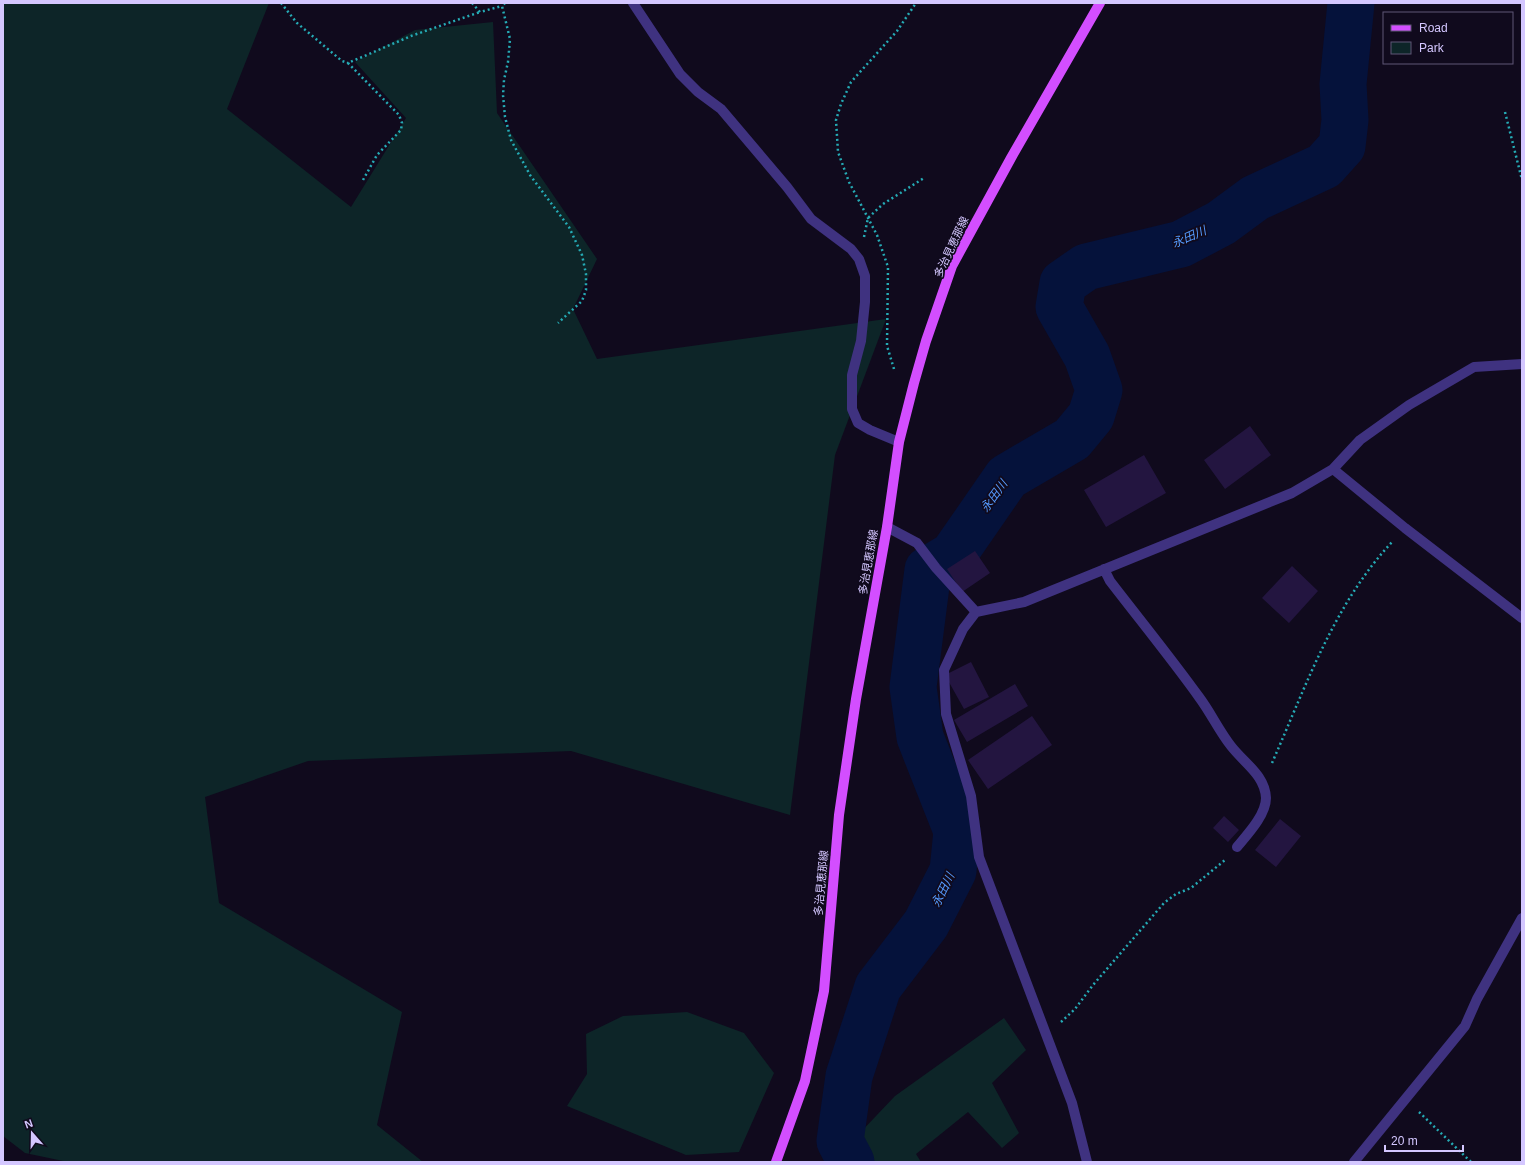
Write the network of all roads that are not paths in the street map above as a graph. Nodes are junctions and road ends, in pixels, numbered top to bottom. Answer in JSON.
{"nodes":[{"id":1,"x":634,"y":3,"type":"edge"},
{"id":2,"x":1100,"y":3,"type":"edge"},
{"id":3,"x":1522,"y":364,"type":"edge"},
{"id":4,"x":899,"y":442,"type":"junction"},
{"id":5,"x":1333,"y":469,"type":"junction"},
{"id":6,"x":887,"y":527,"type":"junction"},
{"id":7,"x":1104,"y":569,"type":"junction"},
{"id":8,"x":976,"y":612,"type":"junction"},
{"id":9,"x":1522,"y":618,"type":"edge"},
{"id":10,"x":1237,"y":847,"type":"road end"},
{"id":11,"x":1522,"y":918,"type":"edge"},
{"id":12,"x":776,"y":1162,"type":"edge"},
{"id":13,"x":1087,"y":1162,"type":"edge"},
{"id":14,"x":1354,"y":1162,"type":"edge"}],
"edges":[{"from":1,"to":4,"type":"street"},
{"from":2,"to":4,"type":"main road","name":"多治見恵那線"},
{"from":3,"to":5,"type":"street"},
{"from":4,"to":6,"type":"main road","name":"多治見恵那線"},
{"from":5,"to":7,"type":"street"},
{"from":5,"to":9,"type":"street"},
{"from":6,"to":8,"type":"street"},
{"from":6,"to":12,"type":"main road","name":"多治見恵那線"},
{"from":7,"to":8,"type":"street"},
{"from":7,"to":10,"type":"street"},
{"from":8,"to":13,"type":"street"},
{"from":11,"to":14,"type":"street"}]}
